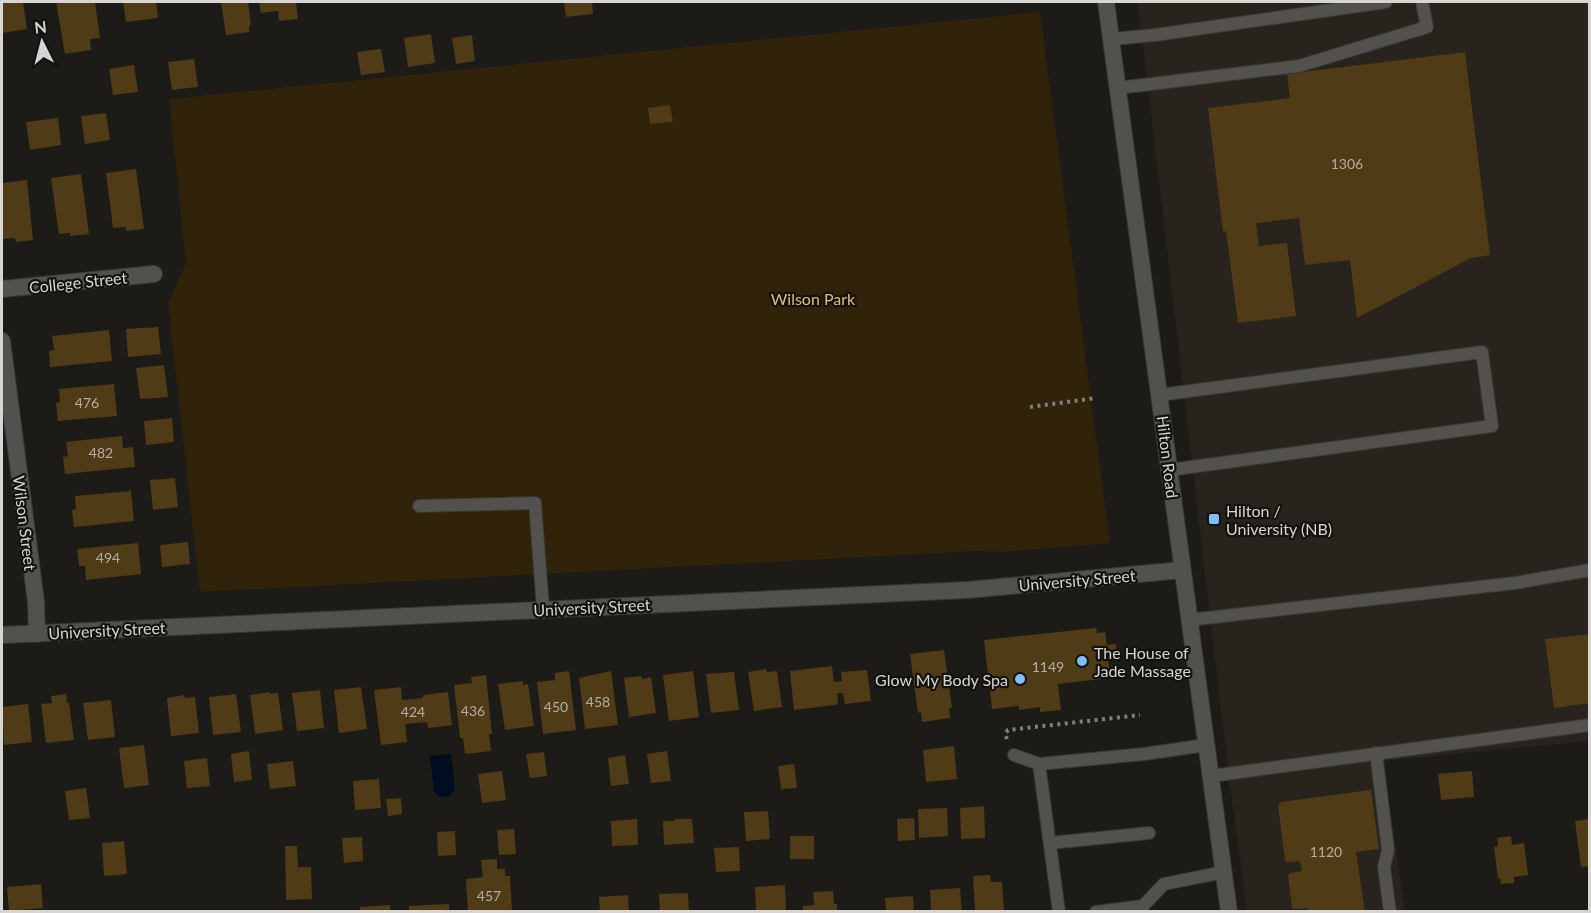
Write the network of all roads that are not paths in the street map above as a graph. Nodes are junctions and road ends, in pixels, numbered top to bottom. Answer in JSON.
{"nodes":[{"id":1,"x":1106,"y":2,"type":"edge"},
{"id":2,"x":1386,"y":2,"type":"edge"},
{"id":3,"x":1422,"y":2,"type":"edge"},
{"id":4,"x":1112,"y":39,"type":"junction"},
{"id":5,"x":1118,"y":88,"type":"junction"},
{"id":6,"x":154,"y":274,"type":"dead end"},
{"id":7,"x":2,"y":289,"type":"edge"},
{"id":8,"x":2,"y":341,"type":"edge"},
{"id":9,"x":1160,"y":395,"type":"junction"},
{"id":10,"x":1169,"y":470,"type":"junction"},
{"id":11,"x":419,"y":506,"type":"dead end"},
{"id":12,"x":1182,"y":570,"type":"junction"},
{"id":13,"x":1590,"y":570,"type":"edge"},
{"id":14,"x":543,"y":609,"type":"junction"},
{"id":15,"x":1189,"y":620,"type":"junction"},
{"id":16,"x":37,"y":634,"type":"junction"},
{"id":17,"x":2,"y":635,"type":"edge"},
{"id":18,"x":1590,"y":724,"type":"edge"},
{"id":19,"x":1206,"y":745,"type":"junction"},
{"id":20,"x":1376,"y":753,"type":"junction"},
{"id":21,"x":1014,"y":755,"type":"road end"},
{"id":22,"x":1039,"y":764,"type":"junction"},
{"id":23,"x":1211,"y":776,"type":"junction"},
{"id":24,"x":1149,"y":833,"type":"dead end"},
{"id":25,"x":1050,"y":843,"type":"junction"},
{"id":26,"x":1224,"y":872,"type":"junction"},
{"id":27,"x":1059,"y":912,"type":"edge"},
{"id":28,"x":1096,"y":912,"type":"edge"},
{"id":29,"x":1229,"y":912,"type":"edge"},
{"id":30,"x":1390,"y":912,"type":"edge"}],
"edges":[{"from":1,"to":4,"type":"street","name":"Hilton Road"},
{"from":2,"to":4,"type":"lane"},
{"from":3,"to":5,"type":"lane"},
{"from":4,"to":5,"type":"street","name":"Hilton Road"},
{"from":5,"to":9,"type":"street","name":"Hilton Road"},
{"from":6,"to":7,"type":"street","name":"College Street"},
{"from":8,"to":16,"type":"street","name":"Wilson Street"},
{"from":9,"to":10,"type":"street","name":"Hilton Road"},
{"from":9,"to":10,"type":"lane"},
{"from":10,"to":12,"type":"street","name":"Hilton Road"},
{"from":11,"to":14,"type":"lane"},
{"from":12,"to":14,"type":"street","name":"University Street"},
{"from":12,"to":15,"type":"street","name":"Hilton Road"},
{"from":13,"to":15,"type":"lane"},
{"from":14,"to":16,"type":"street","name":"University Street"},
{"from":15,"to":19,"type":"street","name":"Hilton Road"},
{"from":16,"to":17,"type":"street","name":"University Street"},
{"from":18,"to":20,"type":"lane"},
{"from":19,"to":22,"type":"lane"},
{"from":19,"to":23,"type":"street","name":"Hilton Road"},
{"from":20,"to":23,"type":"lane"},
{"from":20,"to":30,"type":"lane"},
{"from":21,"to":22,"type":"lane"},
{"from":22,"to":25,"type":"lane"},
{"from":23,"to":26,"type":"street","name":"Hilton Road"},
{"from":24,"to":25,"type":"lane"},
{"from":25,"to":27,"type":"lane"},
{"from":26,"to":28,"type":"lane"},
{"from":26,"to":29,"type":"street","name":"Hilton Road"}]}
